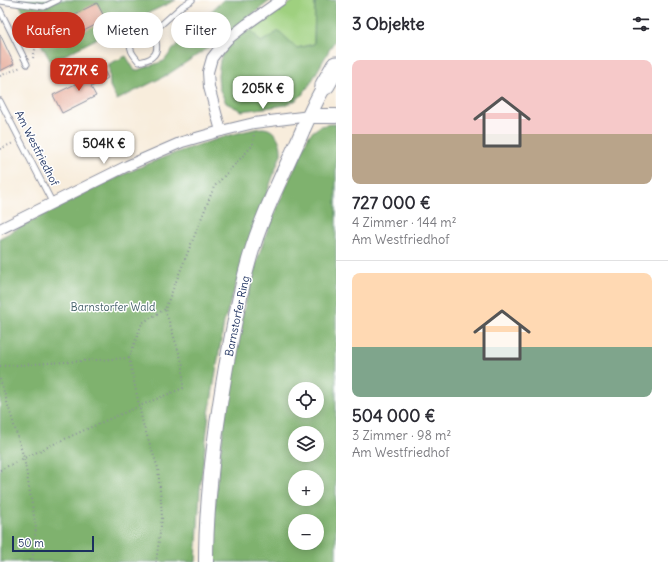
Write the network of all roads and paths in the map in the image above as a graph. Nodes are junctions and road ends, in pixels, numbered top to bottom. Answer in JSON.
{"nodes":[{"id":1,"x":58,"y":0,"type":"edge"},
{"id":2,"x":192,"y":0,"type":"edge"},
{"id":3,"x":282,"y":0,"type":"edge"},
{"id":4,"x":0,"y":1,"type":"edge"},
{"id":5,"x":44,"y":7,"type":"junction"},
{"id":6,"x":0,"y":10,"type":"edge"},
{"id":7,"x":163,"y":23,"type":"edge"},
{"id":8,"x":153,"y":32,"type":"joint"},
{"id":9,"x":27,"y":64,"type":"junction"},
{"id":10,"x":336,"y":66,"type":"edge"},
{"id":11,"x":0,"y":76,"type":"edge"},
{"id":12,"x":325,"y":85,"type":"joint"},
{"id":13,"x":1,"y":103,"type":"edge"},
{"id":14,"x":310,"y":116,"type":"junction"},
{"id":15,"x":336,"y":116,"type":"edge"},
{"id":16,"x":254,"y":123,"type":"junction"},
{"id":17,"x":221,"y":131,"type":"junction"},
{"id":18,"x":20,"y":140,"type":"junction"},
{"id":19,"x":0,"y":149,"type":"edge"},
{"id":20,"x":52,"y":202,"type":"junction"},
{"id":21,"x":0,"y":229,"type":"edge"},
{"id":22,"x":165,"y":309,"type":"junction"},
{"id":23,"x":129,"y":358,"type":"junction"},
{"id":24,"x":0,"y":366,"type":"edge"},
{"id":25,"x":0,"y":379,"type":"edge"},
{"id":26,"x":140,"y":406,"type":"junction"},
{"id":27,"x":24,"y":458,"type":"junction"},
{"id":28,"x":0,"y":470,"type":"edge"},
{"id":29,"x":32,"y":562,"type":"edge"},
{"id":30,"x":156,"y":562,"type":"edge"},
{"id":31,"x":206,"y":562,"type":"edge"}],
"edges":[{"from":1,"to":5,"type":"lane"},
{"from":2,"to":7,"type":"lane"},
{"from":3,"to":17,"type":"street"},
{"from":4,"to":5,"type":"lane"},
{"from":5,"to":9,"type":"path"},
{"from":6,"to":9,"type":"lane"},
{"from":8,"to":8,"type":"lane"},
{"from":9,"to":11,"type":"path"},
{"from":10,"to":12,"type":"highway"},
{"from":12,"to":14,"type":"main road","name":"Barnstorfer Ring"},
{"from":13,"to":18,"type":"lane","name":"Am Westfriedhof"},
{"from":14,"to":15,"type":"main road"},
{"from":14,"to":16,"type":"street","name":"Am Westfriedhof"},
{"from":14,"to":31,"type":"main road","name":"Barnstorfer Ring"},
{"from":16,"to":17,"type":"street","name":"Am Westfriedhof"},
{"from":16,"to":22,"type":"path"},
{"from":17,"to":20,"type":"street","name":"Am Westfriedhof"},
{"from":18,"to":19,"type":"path"},
{"from":18,"to":20,"type":"lane","name":"Am Westfriedhof"},
{"from":20,"to":21,"type":"street","name":"Am Westfriedhof"},
{"from":22,"to":23,"type":"path"},
{"from":22,"to":26,"type":"path"},
{"from":23,"to":24,"type":"path"},
{"from":23,"to":26,"type":"path"},
{"from":25,"to":27,"type":"path"},
{"from":26,"to":27,"type":"path"},
{"from":26,"to":30,"type":"path"},
{"from":27,"to":28,"type":"path"},
{"from":27,"to":29,"type":"path"}]}
